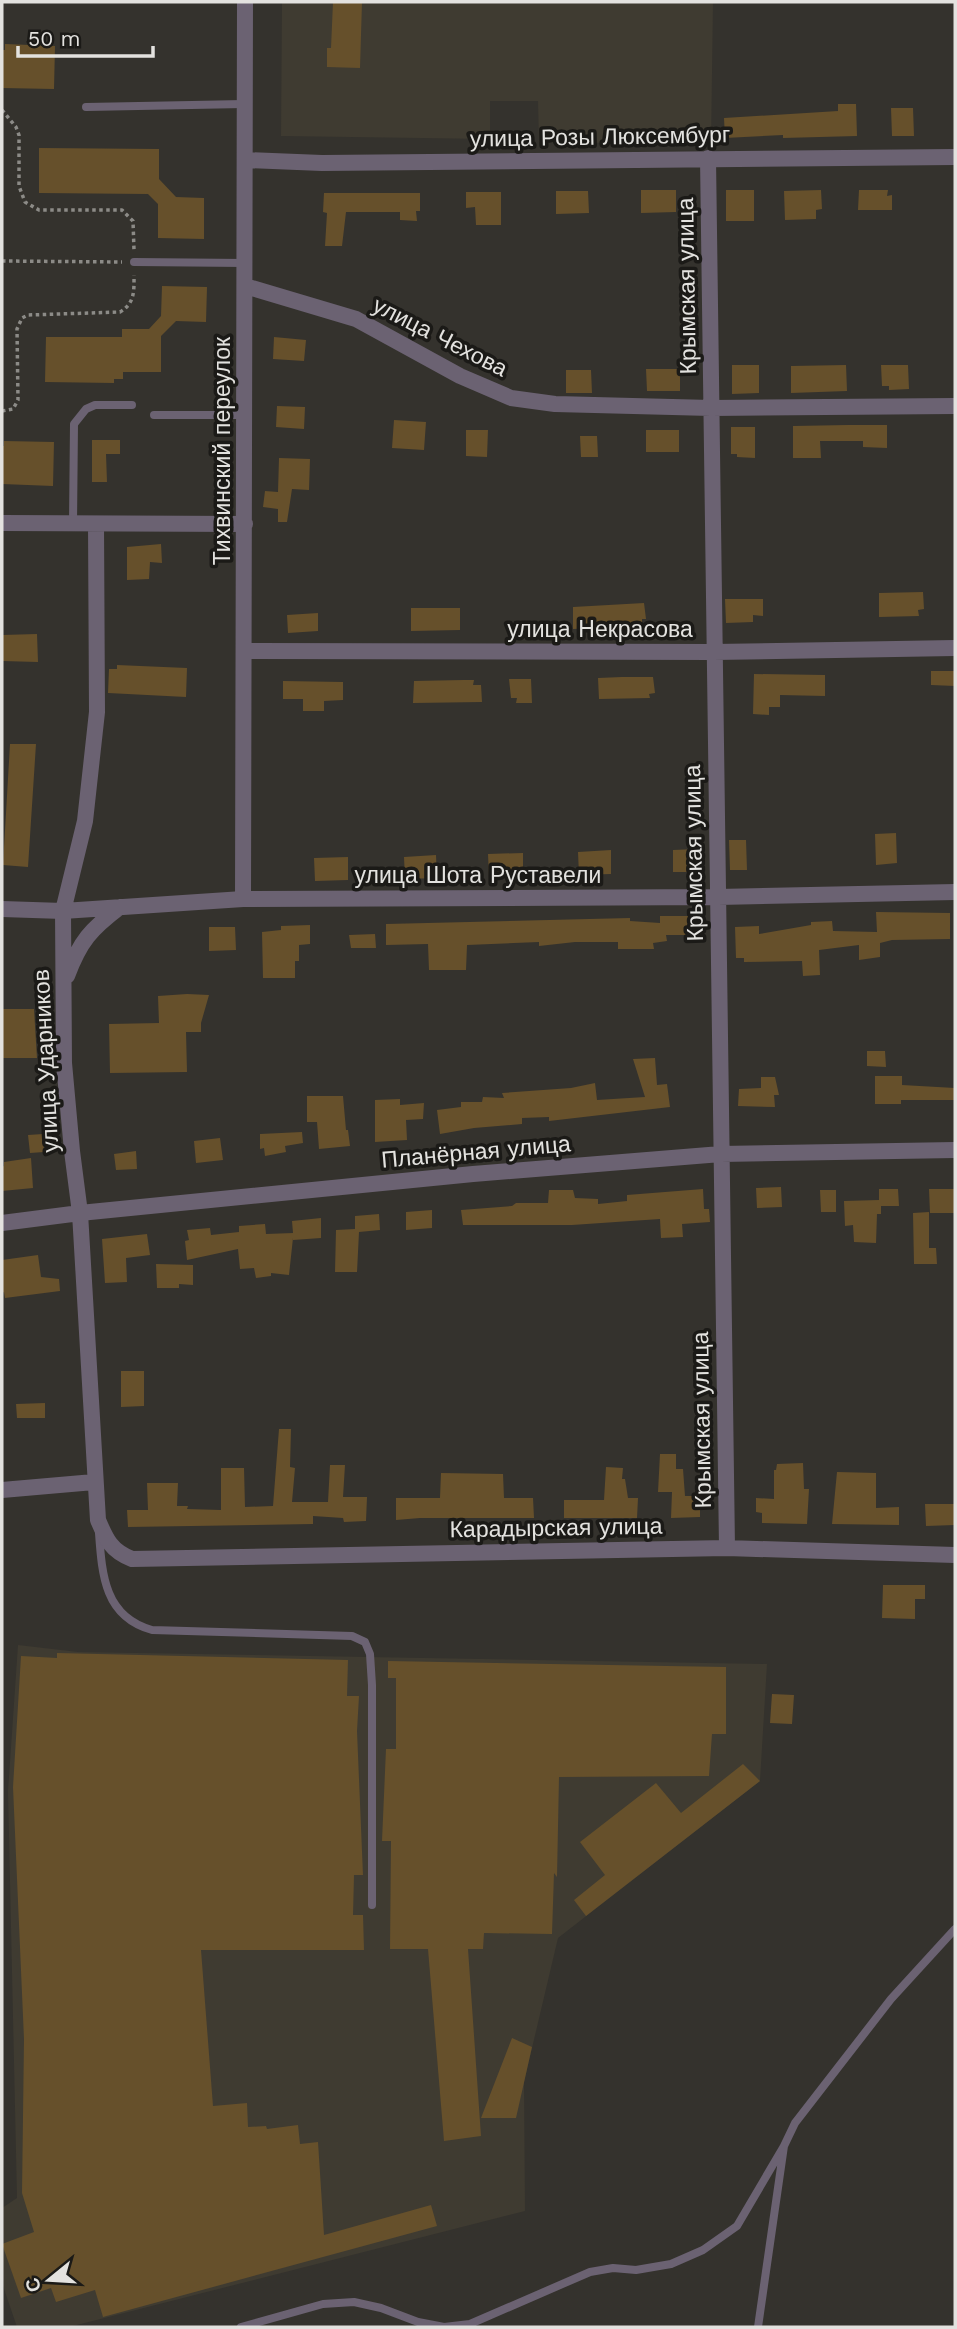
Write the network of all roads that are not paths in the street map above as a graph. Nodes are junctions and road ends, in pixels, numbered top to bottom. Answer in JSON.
{"nodes":[{"id":1,"x":245,"y":2,"type":"edge"},
{"id":2,"x":245,"y":104,"type":"junction"},
{"id":3,"x":86,"y":107,"type":"dead end"},
{"id":4,"x":708,"y":158,"type":"junction"},
{"id":5,"x":955,"y":158,"type":"edge"},
{"id":6,"x":245,"y":160,"type":"junction"},
{"id":7,"x":134,"y":262,"type":"road end"},
{"id":8,"x":245,"y":263,"type":"junction"},
{"id":9,"x":245,"y":286,"type":"junction"},
{"id":10,"x":132,"y":405,"type":"dead end"},
{"id":11,"x":955,"y":406,"type":"edge"},
{"id":12,"x":711,"y":408,"type":"junction"},
{"id":13,"x":154,"y":415,"type":"dead end"},
{"id":14,"x":245,"y":415,"type":"junction"},
{"id":15,"x":2,"y":523,"type":"edge"},
{"id":16,"x":73,"y":524,"type":"junction"},
{"id":17,"x":96,"y":524,"type":"junction"},
{"id":18,"x":245,"y":524,"type":"junction"},
{"id":19,"x":955,"y":648,"type":"edge"},
{"id":20,"x":244,"y":651,"type":"junction"},
{"id":21,"x":715,"y":652,"type":"junction"},
{"id":22,"x":955,"y":892,"type":"edge"},
{"id":23,"x":718,"y":897,"type":"junction"},
{"id":24,"x":243,"y":900,"type":"junction"},
{"id":25,"x":122,"y":906,"type":"junction"},
{"id":26,"x":2,"y":909,"type":"edge"},
{"id":27,"x":63,"y":911,"type":"junction"},
{"id":28,"x":64,"y":985,"type":"junction"},
{"id":29,"x":955,"y":1150,"type":"edge"},
{"id":30,"x":722,"y":1154,"type":"junction"},
{"id":31,"x":80,"y":1213,"type":"junction"},
{"id":32,"x":2,"y":1223,"type":"edge"},
{"id":33,"x":94,"y":1482,"type":"junction"},
{"id":34,"x":2,"y":1490,"type":"edge"},
{"id":35,"x":98,"y":1520,"type":"junction"},
{"id":36,"x":727,"y":1548,"type":"junction"},
{"id":37,"x":955,"y":1555,"type":"edge"},
{"id":38,"x":157,"y":1558,"type":"joint"},
{"id":39,"x":372,"y":1905,"type":"dead end"},
{"id":40,"x":955,"y":1929,"type":"edge"},
{"id":41,"x":784,"y":2146,"type":"junction"},
{"id":42,"x":271,"y":2319,"type":"junction"},
{"id":43,"x":241,"y":2327,"type":"edge"},
{"id":44,"x":280,"y":2327,"type":"edge"},
{"id":45,"x":758,"y":2327,"type":"edge"}],
"edges":[{"from":1,"to":2,"type":"street","name":"Тихвинский переулок"},
{"from":2,"to":3,"type":"lane"},
{"from":2,"to":6,"type":"street","name":"Тихвинский переулок"},
{"from":4,"to":5,"type":"street","name":"улица Розы Люксембург"},
{"from":4,"to":6,"type":"street","name":"улица Розы Люксембург"},
{"from":4,"to":12,"type":"street","name":"Крымская улица"},
{"from":6,"to":8,"type":"street","name":"Тихвинский переулок"},
{"from":7,"to":8,"type":"lane"},
{"from":8,"to":9,"type":"street","name":"Тихвинский переулок"},
{"from":9,"to":12,"type":"street","name":"улица Чехова"},
{"from":9,"to":14,"type":"street","name":"Тихвинский переулок"},
{"from":10,"to":16,"type":"lane"},
{"from":11,"to":12,"type":"street","name":"улица Чехова"},
{"from":12,"to":21,"type":"street","name":"Крымская улица"},
{"from":13,"to":14,"type":"lane"},
{"from":14,"to":18,"type":"street","name":"Тихвинский переулок"},
{"from":15,"to":16,"type":"street"},
{"from":16,"to":17,"type":"street"},
{"from":17,"to":18,"type":"street"},
{"from":17,"to":27,"type":"street","name":"улица Ударников"},
{"from":18,"to":20,"type":"street","name":"Тихвинский переулок"},
{"from":19,"to":21,"type":"street","name":"улица Некрасова"},
{"from":20,"to":21,"type":"street","name":"улица Некрасова"},
{"from":20,"to":24,"type":"street","name":"Тихвинский переулок"},
{"from":21,"to":23,"type":"street","name":"Крымская улица"},
{"from":22,"to":23,"type":"street","name":"улица Шота Руставели"},
{"from":23,"to":24,"type":"street","name":"улица Шота Руставели"},
{"from":23,"to":30,"type":"street","name":"Крымская улица"},
{"from":24,"to":25,"type":"street","name":"улица Шота Руставели"},
{"from":25,"to":27,"type":"street","name":"улица Шота Руставели"},
{"from":25,"to":28,"type":"street"},
{"from":26,"to":27,"type":"street","name":"улица Шота Руставели"},
{"from":27,"to":28,"type":"street","name":"улица Ударников"},
{"from":28,"to":31,"type":"street","name":"улица Ударников"},
{"from":29,"to":30,"type":"street","name":"Планёрная улица"},
{"from":30,"to":31,"type":"street","name":"Планёрная улица"},
{"from":30,"to":36,"type":"street","name":"Крымская улица"},
{"from":31,"to":32,"type":"street","name":"Планёрная улица"},
{"from":31,"to":33,"type":"street","name":"улица Ударников"},
{"from":33,"to":34,"type":"street"},
{"from":33,"to":35,"type":"street","name":"улица Ударников"},
{"from":35,"to":38,"type":"street","name":"улица Ударников"},
{"from":35,"to":39,"type":"lane"},
{"from":36,"to":37,"type":"street","name":"Карадырская улица"},
{"from":36,"to":38,"type":"street","name":"Карадырская улица"},
{"from":40,"to":41,"type":"lane"},
{"from":41,"to":42,"type":"lane"},
{"from":41,"to":45,"type":"lane"},
{"from":42,"to":43,"type":"lane"},
{"from":42,"to":44,"type":"lane"}]}
